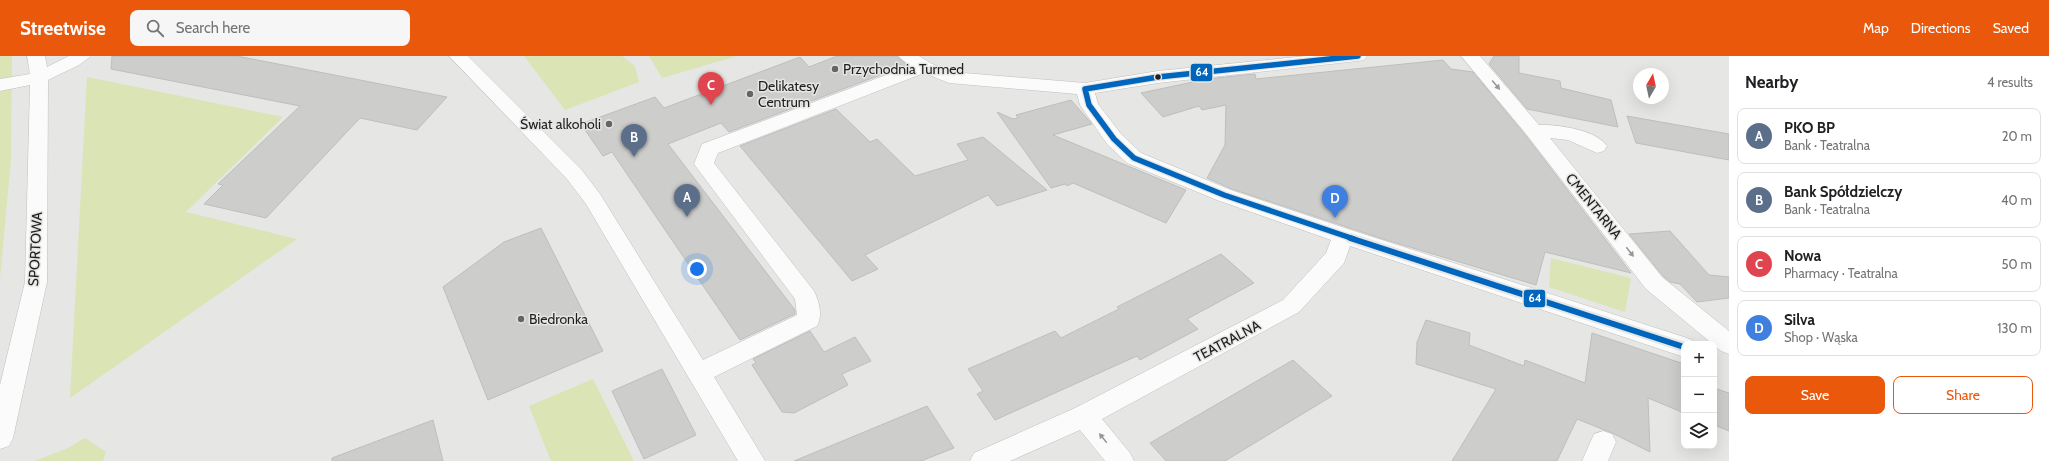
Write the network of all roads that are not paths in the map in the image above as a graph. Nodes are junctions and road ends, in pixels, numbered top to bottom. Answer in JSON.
{"nodes":[{"id":1,"x":82,"y":56,"type":"edge"},
{"id":2,"x":458,"y":56,"type":"edge"},
{"id":3,"x":907,"y":56,"type":"edge"},
{"id":4,"x":1358,"y":56,"type":"edge"},
{"id":5,"x":1470,"y":56,"type":"edge"},
{"id":6,"x":38,"y":66,"type":"edge"},
{"id":7,"x":924,"y":67,"type":"junction"},
{"id":8,"x":0,"y":85,"type":"edge"},
{"id":9,"x":1085,"y":89,"type":"junction"},
{"id":10,"x":1534,"y":131,"type":"junction"},
{"id":11,"x":1598,"y":146,"type":"dead end"},
{"id":12,"x":1343,"y":236,"type":"junction"},
{"id":13,"x":1717,"y":341,"type":"edge"},
{"id":14,"x":1681,"y":346,"type":"edge"},
{"id":15,"x":699,"y":373,"type":"junction"},
{"id":16,"x":1084,"y":416,"type":"junction"},
{"id":17,"x":0,"y":438,"type":"edge"},
{"id":18,"x":752,"y":461,"type":"edge"},
{"id":19,"x":983,"y":461,"type":"edge"},
{"id":20,"x":1121,"y":461,"type":"edge"}],
"edges":[{"from":1,"to":6,"type":"street"},
{"from":2,"to":15,"type":"street"},
{"from":3,"to":7,"type":"street"},
{"from":4,"to":9,"type":"street"},
{"from":5,"to":10,"type":"street","name":"CMENTARNA","one_way":true},
{"from":6,"to":8,"type":"street"},
{"from":6,"to":17,"type":"street","name":"SPORTOWA"},
{"from":7,"to":9,"type":"street"},
{"from":7,"to":15,"type":"street"},
{"from":9,"to":12,"type":"street"},
{"from":10,"to":11,"type":"street"},
{"from":10,"to":13,"type":"street","name":"CMENTARNA","one_way":true},
{"from":12,"to":14,"type":"street"},
{"from":12,"to":16,"type":"street","name":"TEATRALNA"},
{"from":15,"to":18,"type":"street"},
{"from":16,"to":19,"type":"street","name":"TEATRALNA"},
{"from":20,"to":16,"type":"street","one_way":true}]}
